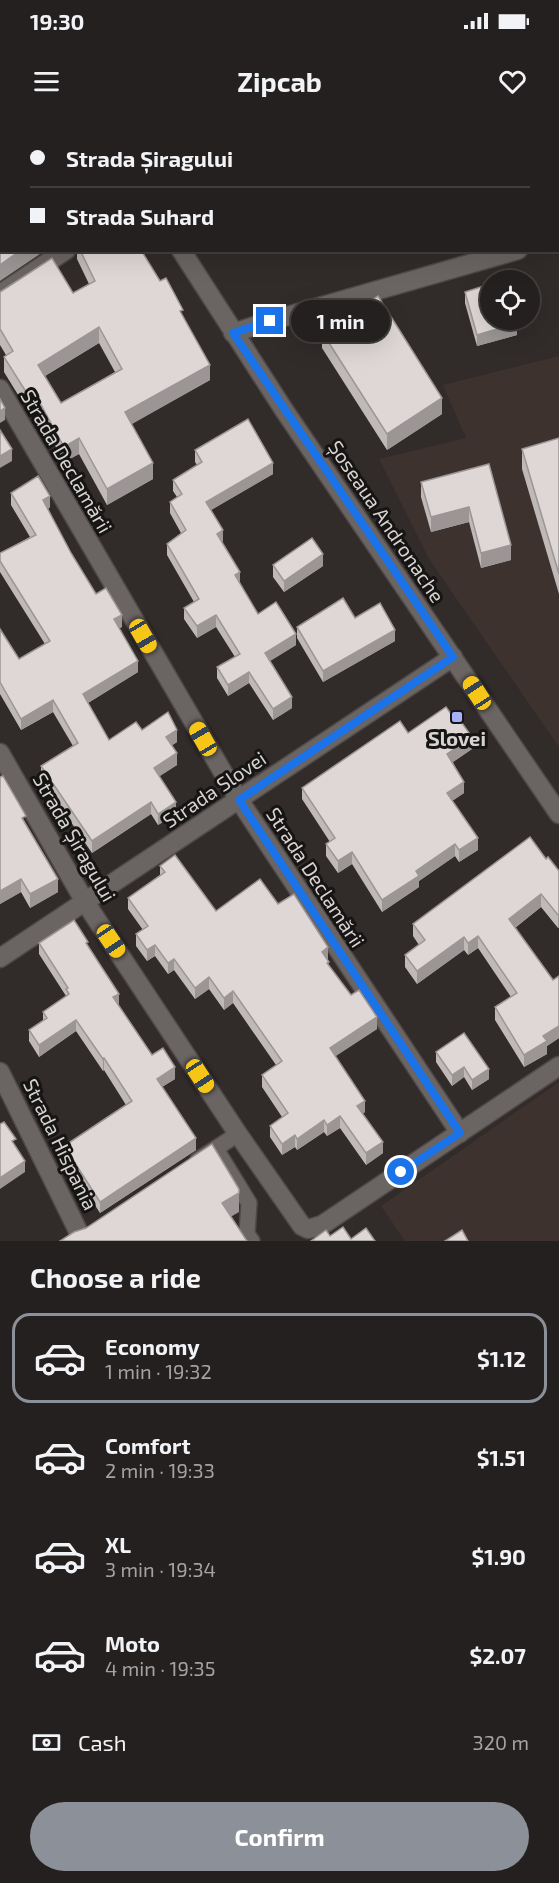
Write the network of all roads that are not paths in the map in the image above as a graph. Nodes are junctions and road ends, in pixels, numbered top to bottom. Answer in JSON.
{"nodes":[{"id":1,"x":63,"y":252,"type":"edge"},
{"id":2,"x":183,"y":252,"type":"edge"},
{"id":3,"x":511,"y":252,"type":"edge"},
{"id":4,"x":0,"y":294,"type":"edge"},
{"id":5,"x":233,"y":333,"type":"junction"},
{"id":6,"x":0,"y":389,"type":"edge"},
{"id":7,"x":453,"y":657,"type":"junction"},
{"id":8,"x":0,"y":753,"type":"edge"},
{"id":9,"x":239,"y":800,"type":"junction"},
{"id":10,"x":559,"y":814,"type":"edge"},
{"id":11,"x":85,"y":902,"type":"junction"},
{"id":12,"x":0,"y":958,"type":"edge"},
{"id":13,"x":559,"y":1066,"type":"edge"},
{"id":14,"x":0,"y":1072,"type":"edge"},
{"id":15,"x":460,"y":1133,"type":"junction"},
{"id":16,"x":238,"y":1134,"type":"junction"},
{"id":17,"x":216,"y":1149,"type":"junction"},
{"id":18,"x":187,"y":1168,"type":"edge"},
{"id":19,"x":82,"y":1236,"type":"edge"},
{"id":20,"x":252,"y":1241,"type":"edge"}],
"edges":[{"from":1,"to":4,"type":"street"},
{"from":2,"to":5,"type":"street","name":"Șoseaua Andronache"},
{"from":3,"to":5,"type":"street"},
{"from":5,"to":7,"type":"street","name":"Șoseaua Andronache"},
{"from":6,"to":9,"type":"street","name":"Strada Declamării"},
{"from":7,"to":9,"type":"street","name":"Strada Slovei"},
{"from":7,"to":10,"type":"street","name":"Șoseaua Andronache"},
{"from":8,"to":11,"type":"street","name":"Strada Șiragului"},
{"from":9,"to":11,"type":"street","name":"Strada Slovei"},
{"from":9,"to":15,"type":"street","name":"Strada Declamării"},
{"from":11,"to":12,"type":"street","name":"Strada Slovei"},
{"from":11,"to":16,"type":"street","name":"Strada Șiragului"},
{"from":13,"to":15,"type":"street","name":"Strada Șiragului"},
{"from":14,"to":19,"type":"street","name":"Strada Hispania"},
{"from":15,"to":16,"type":"street","name":"Strada Șiragului"},
{"from":16,"to":17,"type":"lane"},
{"from":17,"to":18,"type":"lane"},
{"from":17,"to":20,"type":"lane"}]}
